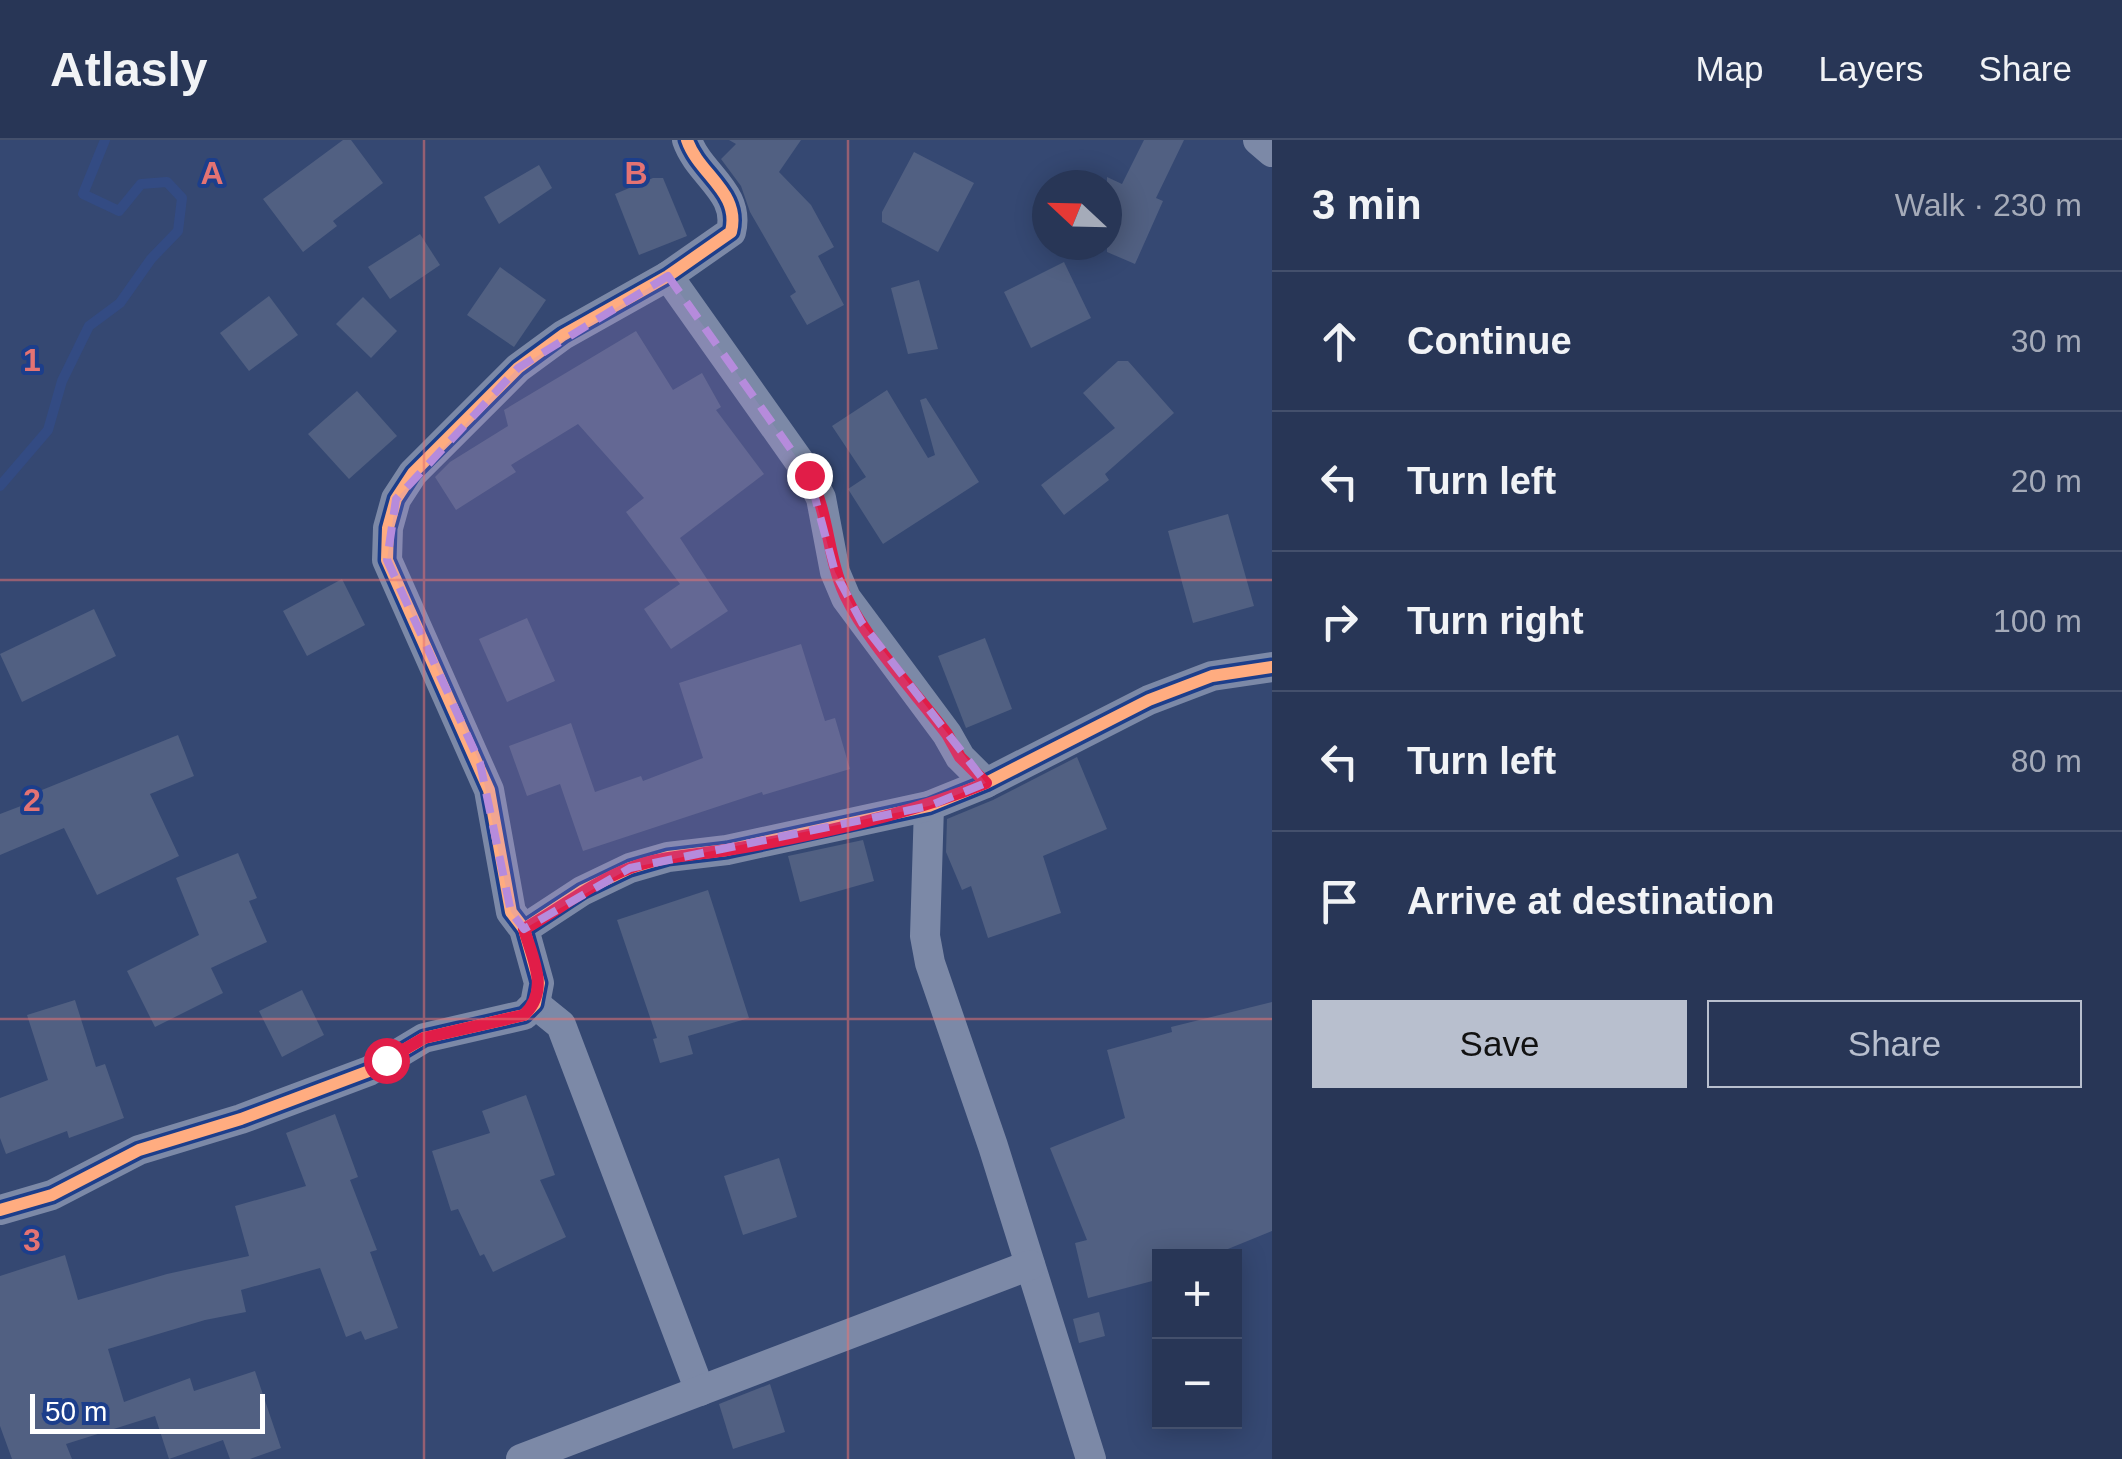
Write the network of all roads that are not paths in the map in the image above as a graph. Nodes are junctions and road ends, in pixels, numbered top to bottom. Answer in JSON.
{"nodes":[{"id":1,"x":687,"y":140,"type":"edge"},
{"id":2,"x":1258,"y":140,"type":"edge"},
{"id":3,"x":1272,"y":152,"type":"edge"},
{"id":4,"x":668,"y":276,"type":"junction"},
{"id":5,"x":1268,"y":668,"type":"edge"},
{"id":6,"x":1272,"y":699,"type":"edge"},
{"id":7,"x":986,"y":783,"type":"junction"},
{"id":8,"x":929,"y":806,"type":"junction"},
{"id":9,"x":524,"y":929,"type":"junction"},
{"id":10,"x":535,"y":1004,"type":"junction"},
{"id":11,"x":0,"y":1210,"type":"edge"},
{"id":12,"x":1030,"y":1264,"type":"junction"},
{"id":13,"x":700,"y":1391,"type":"junction"},
{"id":14,"x":521,"y":1459,"type":"edge"},
{"id":15,"x":1091,"y":1459,"type":"edge"}],
"edges":[{"from":1,"to":4,"type":"street"},
{"from":2,"to":3,"type":"street"},
{"from":4,"to":7,"type":"street"},
{"from":4,"to":9,"type":"street"},
{"from":5,"to":6,"type":"street"},
{"from":5,"to":7,"type":"street"},
{"from":7,"to":8,"type":"street"},
{"from":8,"to":9,"type":"street"},
{"from":8,"to":12,"type":"street"},
{"from":9,"to":10,"type":"street"},
{"from":10,"to":11,"type":"street"},
{"from":10,"to":13,"type":"street"},
{"from":12,"to":13,"type":"street"},
{"from":12,"to":15,"type":"street"},
{"from":13,"to":14,"type":"street"}]}
